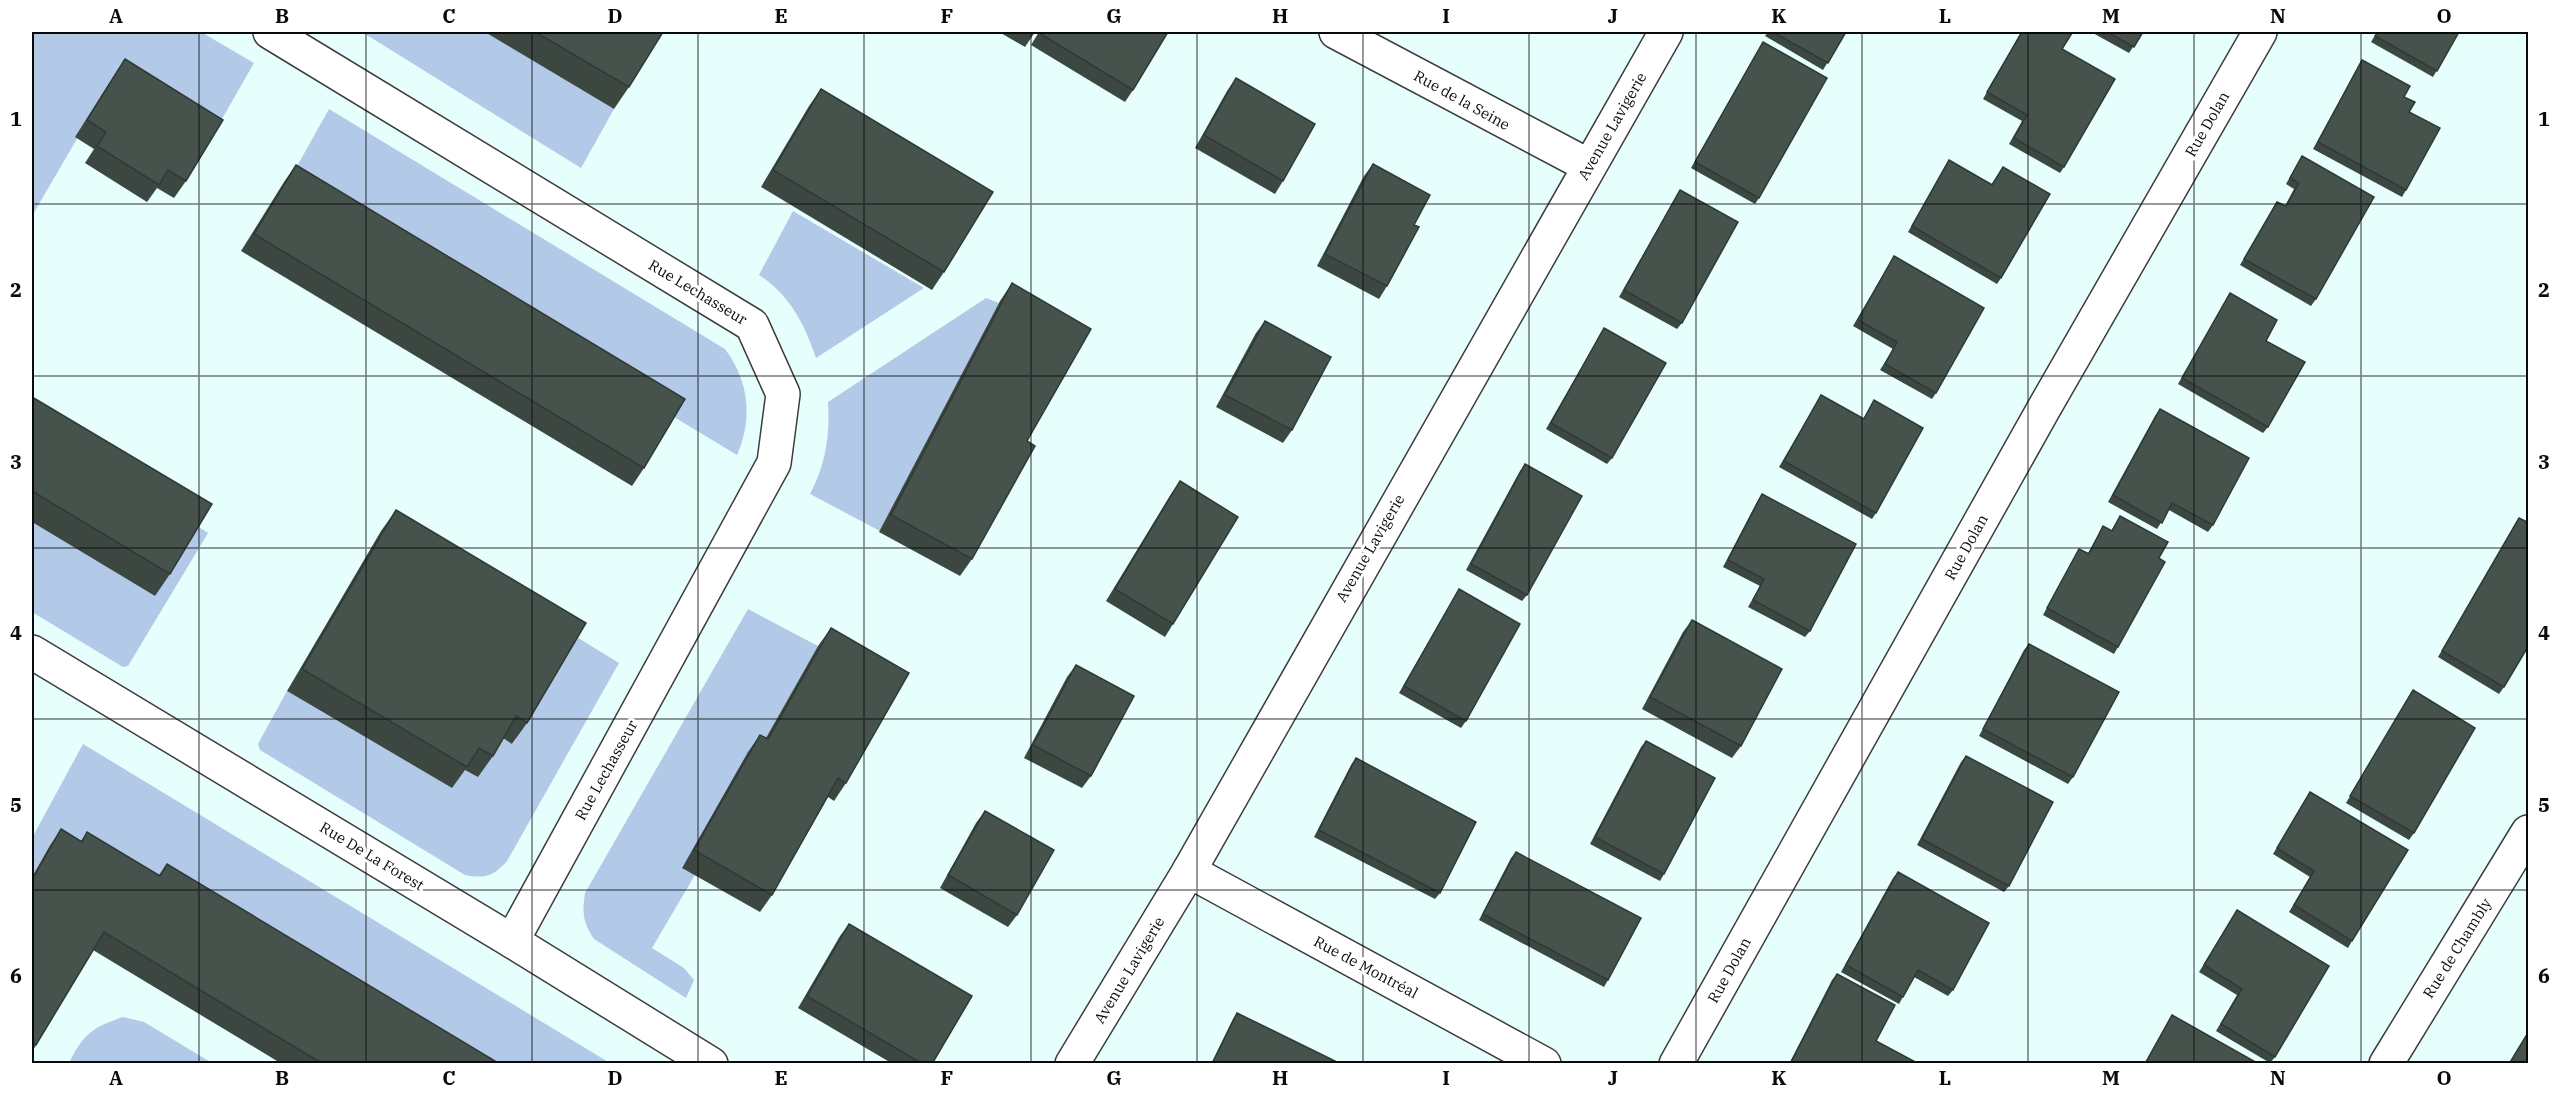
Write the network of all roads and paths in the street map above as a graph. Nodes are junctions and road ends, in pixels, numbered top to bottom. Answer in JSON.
{"nodes":[{"id":1,"x":270,"y":32,"type":"edge"},
{"id":2,"x":1336,"y":32,"type":"edge"},
{"id":3,"x":1666,"y":32,"type":"edge"},
{"id":4,"x":2260,"y":32,"type":"edge"},
{"id":5,"x":1589,"y":166,"type":"junction"},
{"id":6,"x":32,"y":652,"type":"edge"},
{"id":7,"x":2529,"y":832,"type":"edge"},
{"id":8,"x":1189,"y":871,"type":"junction"},
{"id":9,"x":512,"y":941,"type":"junction"},
{"id":10,"x":711,"y":1064,"type":"edge"},
{"id":11,"x":1072,"y":1064,"type":"edge"},
{"id":12,"x":1544,"y":1064,"type":"edge"},
{"id":13,"x":1677,"y":1064,"type":"edge"},
{"id":14,"x":2386,"y":1064,"type":"edge"}],
"edges":[{"from":1,"to":9,"type":"street","name":"Rue Lechasseur"},
{"from":2,"to":5,"type":"street","name":"Rue de la Seine"},
{"from":3,"to":5,"type":"street","name":"Avenue Lavigerie"},
{"from":4,"to":13,"type":"street","name":"Rue Dolan"},
{"from":5,"to":8,"type":"street","name":"Avenue Lavigerie"},
{"from":6,"to":9,"type":"street","name":"Rue De La Forest"},
{"from":7,"to":14,"type":"street","name":"Rue de Chambly"},
{"from":8,"to":11,"type":"street","name":"Avenue Lavigerie"},
{"from":8,"to":12,"type":"street","name":"Rue de Montréal"},
{"from":9,"to":10,"type":"street","name":"Rue De La Forest"}]}
